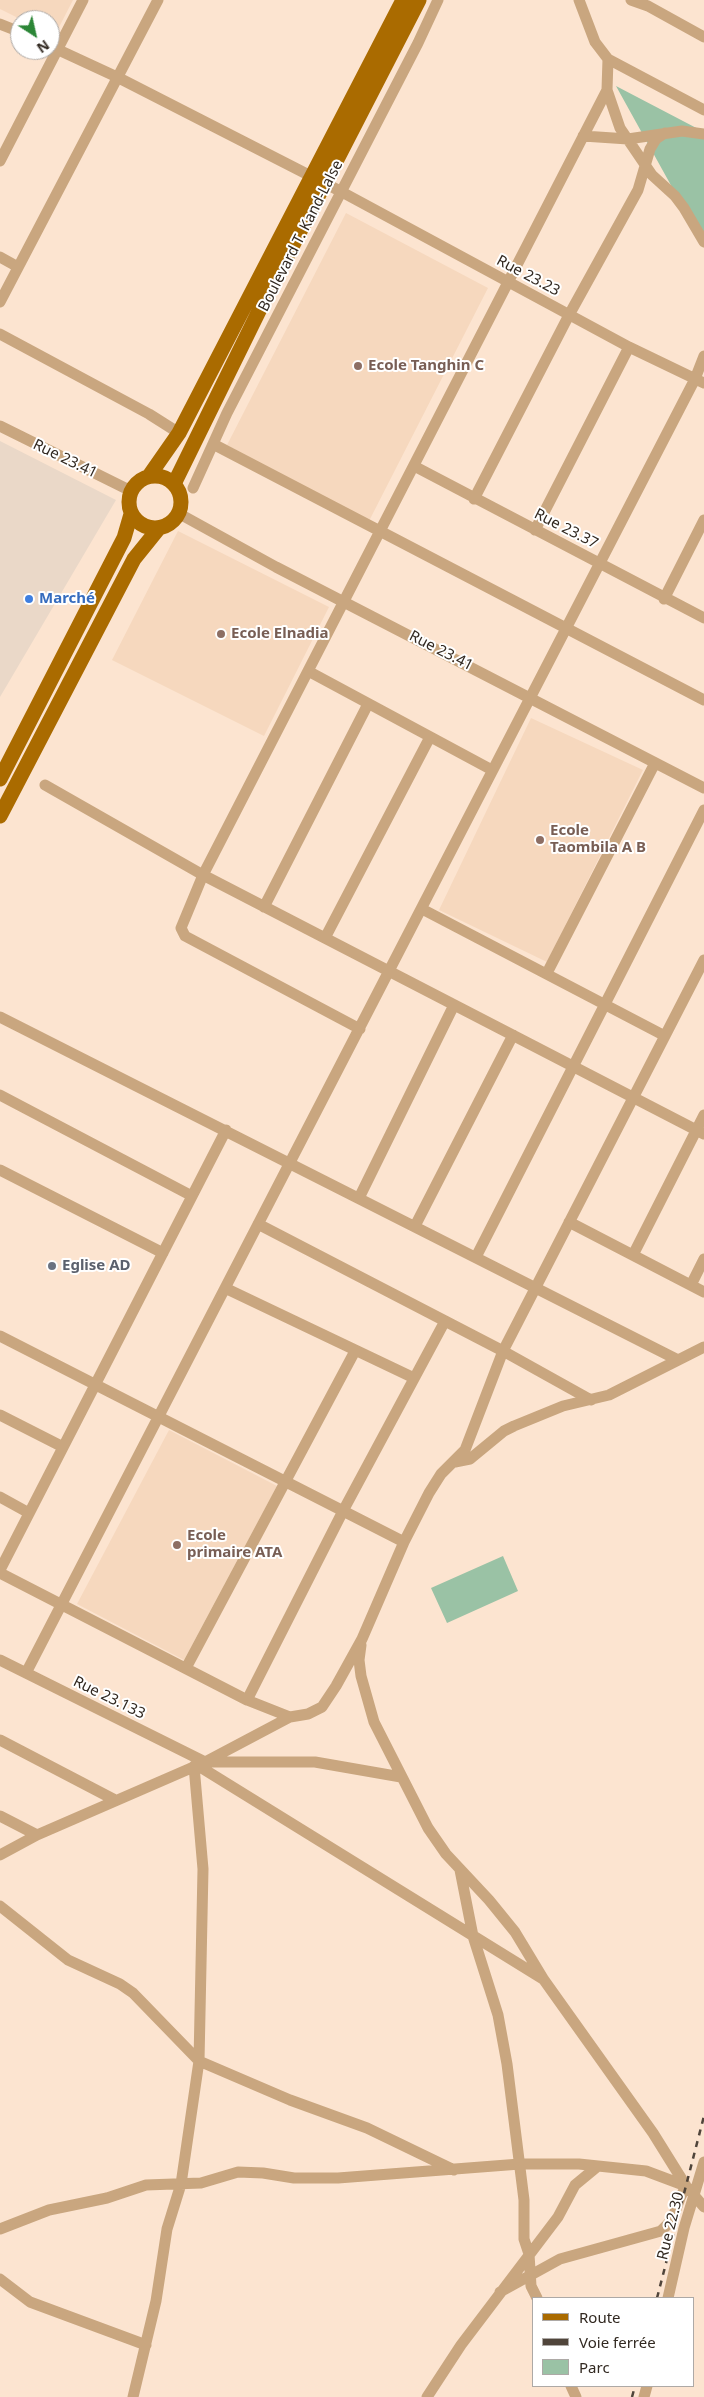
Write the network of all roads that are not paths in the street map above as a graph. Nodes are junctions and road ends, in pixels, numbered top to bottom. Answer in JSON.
{"nodes":[{"id":1,"x":83,"y":0,"type":"edge"},
{"id":2,"x":158,"y":0,"type":"edge"},
{"id":3,"x":403,"y":0,"type":"edge"},
{"id":4,"x":419,"y":0,"type":"edge"},
{"id":5,"x":438,"y":0,"type":"edge"},
{"id":6,"x":579,"y":0,"type":"edge"},
{"id":7,"x":631,"y":0,"type":"edge"},
{"id":8,"x":60,"y":37,"type":"edge"},
{"id":9,"x":704,"y":37,"type":"edge"},
{"id":10,"x":60,"y":50,"type":"edge"},
{"id":11,"x":608,"y":59,"type":"junction"},
{"id":12,"x":48,"y":60,"type":"edge"},
{"id":13,"x":117,"y":77,"type":"junction"},
{"id":14,"x":607,"y":90,"type":"junction"},
{"id":15,"x":704,"y":110,"type":"edge"},
{"id":16,"x":665,"y":133,"type":"junction"},
{"id":17,"x":704,"y":134,"type":"edge"},
{"id":18,"x":583,"y":136,"type":"junction"},
{"id":19,"x":628,"y":139,"type":"junction"},
{"id":20,"x":0,"y":161,"type":"edge"},
{"id":21,"x":646,"y":166,"type":"junction"},
{"id":22,"x":319,"y":180,"type":"junction"},
{"id":23,"x":340,"y":191,"type":"junction"},
{"id":24,"x":704,"y":242,"type":"edge"},
{"id":25,"x":0,"y":257,"type":"edge"},
{"id":26,"x":18,"y":267,"type":"junction"},
{"id":27,"x":507,"y":282,"type":"junction"},
{"id":28,"x":0,"y":302,"type":"edge"},
{"id":29,"x":569,"y":315,"type":"junction"},
{"id":30,"x":0,"y":334,"type":"edge"},
{"id":31,"x":629,"y":346,"type":"junction"},
{"id":32,"x":704,"y":356,"type":"edge"},
{"id":33,"x":700,"y":381,"type":"edge"},
{"id":34,"x":0,"y":426,"type":"edge"},
{"id":35,"x":179,"y":433,"type":"junction"},
{"id":36,"x":213,"y":444,"type":"junction"},
{"id":37,"x":414,"y":466,"type":"junction"},
{"id":38,"x":149,"y":476,"type":"junction"},
{"id":39,"x":174,"y":484,"type":"junction"},
{"id":40,"x":193,"y":488,"type":"dead end"},
{"id":41,"x":131,"y":491,"type":"junction"},
{"id":42,"x":474,"y":499,"type":"junction"},
{"id":43,"x":131,"y":514,"type":"junction"},
{"id":44,"x":178,"y":514,"type":"junction"},
{"id":45,"x":704,"y":520,"type":"edge"},
{"id":46,"x":159,"y":528,"type":"junction"},
{"id":47,"x":535,"y":530,"type":"junction"},
{"id":48,"x":379,"y":532,"type":"junction"},
{"id":49,"x":600,"y":564,"type":"junction"},
{"id":50,"x":664,"y":599,"type":"junction"},
{"id":51,"x":344,"y":602,"type":"junction"},
{"id":52,"x":704,"y":618,"type":"edge"},
{"id":53,"x":567,"y":627,"type":"junction"},
{"id":54,"x":308,"y":671,"type":"junction"},
{"id":55,"x":530,"y":696,"type":"junction"},
{"id":56,"x":704,"y":700,"type":"edge"},
{"id":57,"x":368,"y":704,"type":"junction"},
{"id":58,"x":430,"y":737,"type":"junction"},
{"id":59,"x":655,"y":763,"type":"junction"},
{"id":60,"x":492,"y":770,"type":"junction"},
{"id":61,"x":0,"y":778,"type":"edge"},
{"id":62,"x":45,"y":785,"type":"dead end"},
{"id":63,"x":704,"y":788,"type":"edge"},
{"id":64,"x":704,"y":810,"type":"edge"},
{"id":65,"x":0,"y":816,"type":"edge"},
{"id":66,"x":204,"y":875,"type":"junction"},
{"id":67,"x":264,"y":907,"type":"junction"},
{"id":68,"x":422,"y":909,"type":"junction"},
{"id":69,"x":325,"y":938,"type":"junction"},
{"id":70,"x":704,"y":960,"type":"edge"},
{"id":71,"x":390,"y":971,"type":"junction"},
{"id":72,"x":547,"y":974,"type":"junction"},
{"id":73,"x":605,"y":1004,"type":"junction"},
{"id":74,"x":454,"y":1005,"type":"junction"},
{"id":75,"x":0,"y":1018,"type":"edge"},
{"id":76,"x":360,"y":1029,"type":"junction"},
{"id":77,"x":513,"y":1035,"type":"junction"},
{"id":78,"x":665,"y":1036,"type":"junction"},
{"id":79,"x":573,"y":1066,"type":"junction"},
{"id":80,"x":0,"y":1095,"type":"edge"},
{"id":81,"x":633,"y":1098,"type":"junction"},
{"id":82,"x":704,"y":1115,"type":"edge"},
{"id":83,"x":226,"y":1130,"type":"junction"},
{"id":84,"x":700,"y":1132,"type":"edge"},
{"id":85,"x":290,"y":1163,"type":"junction"},
{"id":86,"x":0,"y":1170,"type":"edge"},
{"id":87,"x":192,"y":1196,"type":"junction"},
{"id":88,"x":359,"y":1198,"type":"junction"},
{"id":89,"x":569,"y":1222,"type":"junction"},
{"id":90,"x":258,"y":1224,"type":"junction"},
{"id":91,"x":415,"y":1226,"type":"junction"},
{"id":92,"x":163,"y":1252,"type":"junction"},
{"id":93,"x":633,"y":1254,"type":"junction"},
{"id":94,"x":476,"y":1257,"type":"junction"},
{"id":95,"x":704,"y":1259,"type":"edge"},
{"id":96,"x":691,"y":1285,"type":"junction"},
{"id":97,"x":535,"y":1287,"type":"junction"},
{"id":98,"x":225,"y":1288,"type":"junction"},
{"id":99,"x":704,"y":1292,"type":"edge"},
{"id":100,"x":445,"y":1321,"type":"junction"},
{"id":101,"x":0,"y":1336,"type":"edge"},
{"id":102,"x":704,"y":1347,"type":"edge"},
{"id":103,"x":356,"y":1350,"type":"junction"},
{"id":104,"x":503,"y":1351,"type":"junction"},
{"id":105,"x":678,"y":1360,"type":"junction"},
{"id":106,"x":414,"y":1378,"type":"junction"},
{"id":107,"x":95,"y":1385,"type":"junction"},
{"id":108,"x":591,"y":1400,"type":"junction"},
{"id":109,"x":0,"y":1415,"type":"edge"},
{"id":110,"x":159,"y":1417,"type":"junction"},
{"id":111,"x":63,"y":1447,"type":"junction"},
{"id":112,"x":455,"y":1462,"type":"junction"},
{"id":113,"x":286,"y":1481,"type":"junction"},
{"id":114,"x":0,"y":1498,"type":"edge"},
{"id":115,"x":343,"y":1511,"type":"junction"},
{"id":116,"x":29,"y":1513,"type":"junction"},
{"id":117,"x":404,"y":1542,"type":"junction"},
{"id":118,"x":0,"y":1572,"type":"edge"},
{"id":119,"x":62,"y":1605,"type":"junction"},
{"id":120,"x":362,"y":1639,"type":"junction"},
{"id":121,"x":0,"y":1660,"type":"edge"},
{"id":122,"x":186,"y":1668,"type":"junction"},
{"id":123,"x":26,"y":1673,"type":"junction"},
{"id":124,"x":247,"y":1700,"type":"junction"},
{"id":125,"x":290,"y":1717,"type":"junction"},
{"id":126,"x":0,"y":1740,"type":"edge"},
{"id":127,"x":199,"y":1764,"type":"junction"},
{"id":128,"x":401,"y":1777,"type":"junction"},
{"id":129,"x":115,"y":1800,"type":"junction"},
{"id":130,"x":0,"y":1816,"type":"edge"},
{"id":131,"x":36,"y":1835,"type":"junction"},
{"id":132,"x":0,"y":1855,"type":"edge"},
{"id":133,"x":460,"y":1870,"type":"junction"},
{"id":134,"x":0,"y":1906,"type":"edge"},
{"id":135,"x":473,"y":1936,"type":"junction"},
{"id":136,"x":544,"y":1980,"type":"junction"},
{"id":137,"x":199,"y":2061,"type":"junction"},
{"id":138,"x":520,"y":2164,"type":"junction"},
{"id":139,"x":598,"y":2166,"type":"junction"},
{"id":140,"x":703,"y":2168,"type":"edge"},
{"id":141,"x":455,"y":2170,"type":"junction"},
{"id":142,"x":181,"y":2184,"type":"junction"},
{"id":143,"x":686,"y":2186,"type":"junction"},
{"id":144,"x":693,"y":2196,"type":"junction"},
{"id":145,"x":704,"y":2207,"type":"edge"},
{"id":146,"x":0,"y":2229,"type":"edge"},
{"id":147,"x":529,"y":2254,"type":"junction"},
{"id":148,"x":530,"y":2276,"type":"junction"},
{"id":149,"x":0,"y":2279,"type":"edge"},
{"id":150,"x":500,"y":2292,"type":"junction"},
{"id":151,"x":536,"y":2297,"type":"edge"},
{"id":152,"x":668,"y":2297,"type":"edge"},
{"id":153,"x":146,"y":2346,"type":"junction"},
{"id":154,"x":133,"y":2397,"type":"edge"},
{"id":155,"x":427,"y":2397,"type":"edge"}],
"edges":[{"from":1,"to":8,"type":"street"},
{"from":2,"to":13,"type":"street"},
{"from":3,"to":22,"type":"main road"},
{"from":4,"to":22,"type":"main road"},
{"from":5,"to":23,"type":"street","name":"Boulevard T. Kand-Lalse"},
{"from":6,"to":11,"type":"street"},
{"from":7,"to":9,"type":"street"},
{"from":10,"to":13,"type":"street"},
{"from":11,"to":14,"type":"street"},
{"from":11,"to":15,"type":"street"},
{"from":12,"to":20,"type":"street"},
{"from":13,"to":22,"type":"street","name":"Rue 23.23"},
{"from":13,"to":26,"type":"street"},
{"from":14,"to":18,"type":"street"},
{"from":14,"to":19,"type":"street"},
{"from":16,"to":17,"type":"street"},
{"from":16,"to":19,"type":"street"},
{"from":16,"to":21,"type":"street"},
{"from":18,"to":19,"type":"street"},
{"from":18,"to":27,"type":"street"},
{"from":19,"to":21,"type":"street"},
{"from":21,"to":24,"type":"street"},
{"from":21,"to":29,"type":"street"},
{"from":22,"to":23,"type":"street","name":"Rue 23.23"},
{"from":22,"to":35,"type":"main road"},
{"from":22,"to":39,"type":"main road"},
{"from":23,"to":27,"type":"street","name":"Rue 23.23"},
{"from":23,"to":36,"type":"street","name":"Boulevard T. Kand-Lalse"},
{"from":25,"to":26,"type":"street"},
{"from":26,"to":28,"type":"street"},
{"from":27,"to":29,"type":"street","name":"Rue 23.23"},
{"from":27,"to":37,"type":"street"},
{"from":29,"to":31,"type":"street","name":"Rue 23.23"},
{"from":29,"to":42,"type":"street"},
{"from":30,"to":35,"type":"street"},
{"from":31,"to":33,"type":"street","name":"Rue 23.23"},
{"from":31,"to":47,"type":"street"},
{"from":32,"to":33,"type":"street"},
{"from":33,"to":49,"type":"street"},
{"from":34,"to":41,"type":"street","name":"Rue 23.41"},
{"from":35,"to":38,"type":"main road"},
{"from":36,"to":40,"type":"street","name":"Boulevard T. Kand-Lalse"},
{"from":36,"to":48,"type":"street"},
{"from":37,"to":42,"type":"street","name":"Rue 23.37"},
{"from":37,"to":48,"type":"street"},
{"from":38,"to":39,"type":"main road"},
{"from":38,"to":41,"type":"main road"},
{"from":39,"to":44,"type":"main road"},
{"from":41,"to":43,"type":"main road"},
{"from":42,"to":47,"type":"street","name":"Rue 23.37"},
{"from":43,"to":46,"type":"main road"},
{"from":43,"to":61,"type":"main road"},
{"from":44,"to":46,"type":"main road"},
{"from":44,"to":51,"type":"street","name":"Rue 23.41"},
{"from":45,"to":50,"type":"street"},
{"from":46,"to":65,"type":"main road"},
{"from":47,"to":49,"type":"street","name":"Rue 23.37"},
{"from":48,"to":51,"type":"street"},
{"from":48,"to":53,"type":"street"},
{"from":49,"to":50,"type":"street","name":"Rue 23.37"},
{"from":49,"to":53,"type":"street"},
{"from":50,"to":52,"type":"street","name":"Rue 23.37"},
{"from":51,"to":54,"type":"street"},
{"from":51,"to":55,"type":"street","name":"Rue 23.41"},
{"from":53,"to":55,"type":"street"},
{"from":53,"to":56,"type":"street"},
{"from":54,"to":57,"type":"street"},
{"from":54,"to":66,"type":"street"},
{"from":55,"to":59,"type":"street","name":"Rue 23.41"},
{"from":55,"to":60,"type":"street"},
{"from":57,"to":58,"type":"street"},
{"from":57,"to":67,"type":"street"},
{"from":58,"to":60,"type":"street"},
{"from":58,"to":69,"type":"street"},
{"from":59,"to":63,"type":"street","name":"Rue 23.41"},
{"from":59,"to":72,"type":"street"},
{"from":60,"to":68,"type":"street"},
{"from":62,"to":66,"type":"street"},
{"from":64,"to":73,"type":"street"},
{"from":66,"to":67,"type":"street"},
{"from":66,"to":76,"type":"street"},
{"from":67,"to":69,"type":"street"},
{"from":68,"to":71,"type":"street"},
{"from":68,"to":72,"type":"street"},
{"from":69,"to":71,"type":"street"},
{"from":70,"to":78,"type":"street"},
{"from":71,"to":74,"type":"street"},
{"from":71,"to":76,"type":"street"},
{"from":72,"to":73,"type":"street"},
{"from":73,"to":78,"type":"street"},
{"from":73,"to":79,"type":"street"},
{"from":74,"to":77,"type":"street"},
{"from":74,"to":88,"type":"street"},
{"from":75,"to":83,"type":"street"},
{"from":76,"to":85,"type":"street"},
{"from":77,"to":79,"type":"street"},
{"from":77,"to":91,"type":"street"},
{"from":78,"to":81,"type":"street"},
{"from":79,"to":81,"type":"street"},
{"from":79,"to":94,"type":"street"},
{"from":80,"to":87,"type":"street"},
{"from":81,"to":84,"type":"street"},
{"from":81,"to":89,"type":"street"},
{"from":82,"to":84,"type":"street"},
{"from":83,"to":85,"type":"street"},
{"from":83,"to":87,"type":"street"},
{"from":84,"to":93,"type":"street"},
{"from":85,"to":88,"type":"street"},
{"from":85,"to":90,"type":"street"},
{"from":86,"to":92,"type":"street"},
{"from":87,"to":92,"type":"street"},
{"from":88,"to":91,"type":"street"},
{"from":89,"to":93,"type":"street"},
{"from":89,"to":97,"type":"street"},
{"from":90,"to":98,"type":"street"},
{"from":90,"to":100,"type":"street"},
{"from":91,"to":94,"type":"street"},
{"from":92,"to":107,"type":"street"},
{"from":93,"to":96,"type":"street"},
{"from":94,"to":97,"type":"street"},
{"from":95,"to":96,"type":"street"},
{"from":96,"to":99,"type":"street"},
{"from":97,"to":104,"type":"street"},
{"from":97,"to":105,"type":"street"},
{"from":98,"to":103,"type":"street"},
{"from":98,"to":110,"type":"street"},
{"from":100,"to":104,"type":"street"},
{"from":100,"to":106,"type":"street"},
{"from":101,"to":107,"type":"street"},
{"from":102,"to":105,"type":"street"},
{"from":103,"to":106,"type":"street"},
{"from":103,"to":113,"type":"street"},
{"from":104,"to":108,"type":"street"},
{"from":104,"to":112,"type":"street"},
{"from":105,"to":108,"type":"street"},
{"from":106,"to":115,"type":"street"},
{"from":107,"to":110,"type":"street"},
{"from":107,"to":111,"type":"street"},
{"from":108,"to":112,"type":"street"},
{"from":109,"to":111,"type":"street"},
{"from":110,"to":113,"type":"street"},
{"from":110,"to":119,"type":"street"},
{"from":111,"to":116,"type":"street"},
{"from":112,"to":117,"type":"street"},
{"from":113,"to":115,"type":"street"},
{"from":113,"to":122,"type":"street"},
{"from":114,"to":116,"type":"street"},
{"from":115,"to":117,"type":"street"},
{"from":115,"to":124,"type":"street"},
{"from":116,"to":118,"type":"street"},
{"from":117,"to":120,"type":"street"},
{"from":118,"to":119,"type":"street"},
{"from":119,"to":122,"type":"street"},
{"from":119,"to":123,"type":"street"},
{"from":120,"to":125,"type":"street"},
{"from":120,"to":128,"type":"street"},
{"from":121,"to":123,"type":"street","name":"Rue 23.133"},
{"from":122,"to":124,"type":"street"},
{"from":123,"to":127,"type":"street","name":"Rue 23.133"},
{"from":124,"to":125,"type":"street"},
{"from":125,"to":127,"type":"street"},
{"from":126,"to":129,"type":"street"},
{"from":127,"to":128,"type":"street"},
{"from":127,"to":129,"type":"street"},
{"from":127,"to":135,"type":"street","name":"Rue 23.133"},
{"from":127,"to":137,"type":"street"},
{"from":128,"to":133,"type":"street"},
{"from":129,"to":131,"type":"street"},
{"from":130,"to":131,"type":"street"},
{"from":131,"to":132,"type":"street"},
{"from":133,"to":135,"type":"street"},
{"from":133,"to":136,"type":"street"},
{"from":134,"to":137,"type":"street"},
{"from":135,"to":136,"type":"street","name":"Rue 23.133"},
{"from":135,"to":138,"type":"street"},
{"from":136,"to":143,"type":"street"},
{"from":137,"to":141,"type":"street"},
{"from":137,"to":142,"type":"street"},
{"from":138,"to":139,"type":"street"},
{"from":138,"to":141,"type":"street"},
{"from":138,"to":147,"type":"street"},
{"from":139,"to":143,"type":"street"},
{"from":139,"to":147,"type":"street"},
{"from":140,"to":144,"type":"street","name":"Rue 22.30"},
{"from":141,"to":142,"type":"street"},
{"from":142,"to":146,"type":"street"},
{"from":142,"to":153,"type":"street"},
{"from":143,"to":144,"type":"street"},
{"from":143,"to":148,"type":"street"},
{"from":144,"to":145,"type":"street"},
{"from":144,"to":152,"type":"street","name":"Rue 22.30"},
{"from":147,"to":148,"type":"street"},
{"from":147,"to":150,"type":"street"},
{"from":148,"to":150,"type":"street"},
{"from":148,"to":151,"type":"street"},
{"from":149,"to":153,"type":"street"},
{"from":150,"to":155,"type":"street"},
{"from":153,"to":154,"type":"street"}]}
